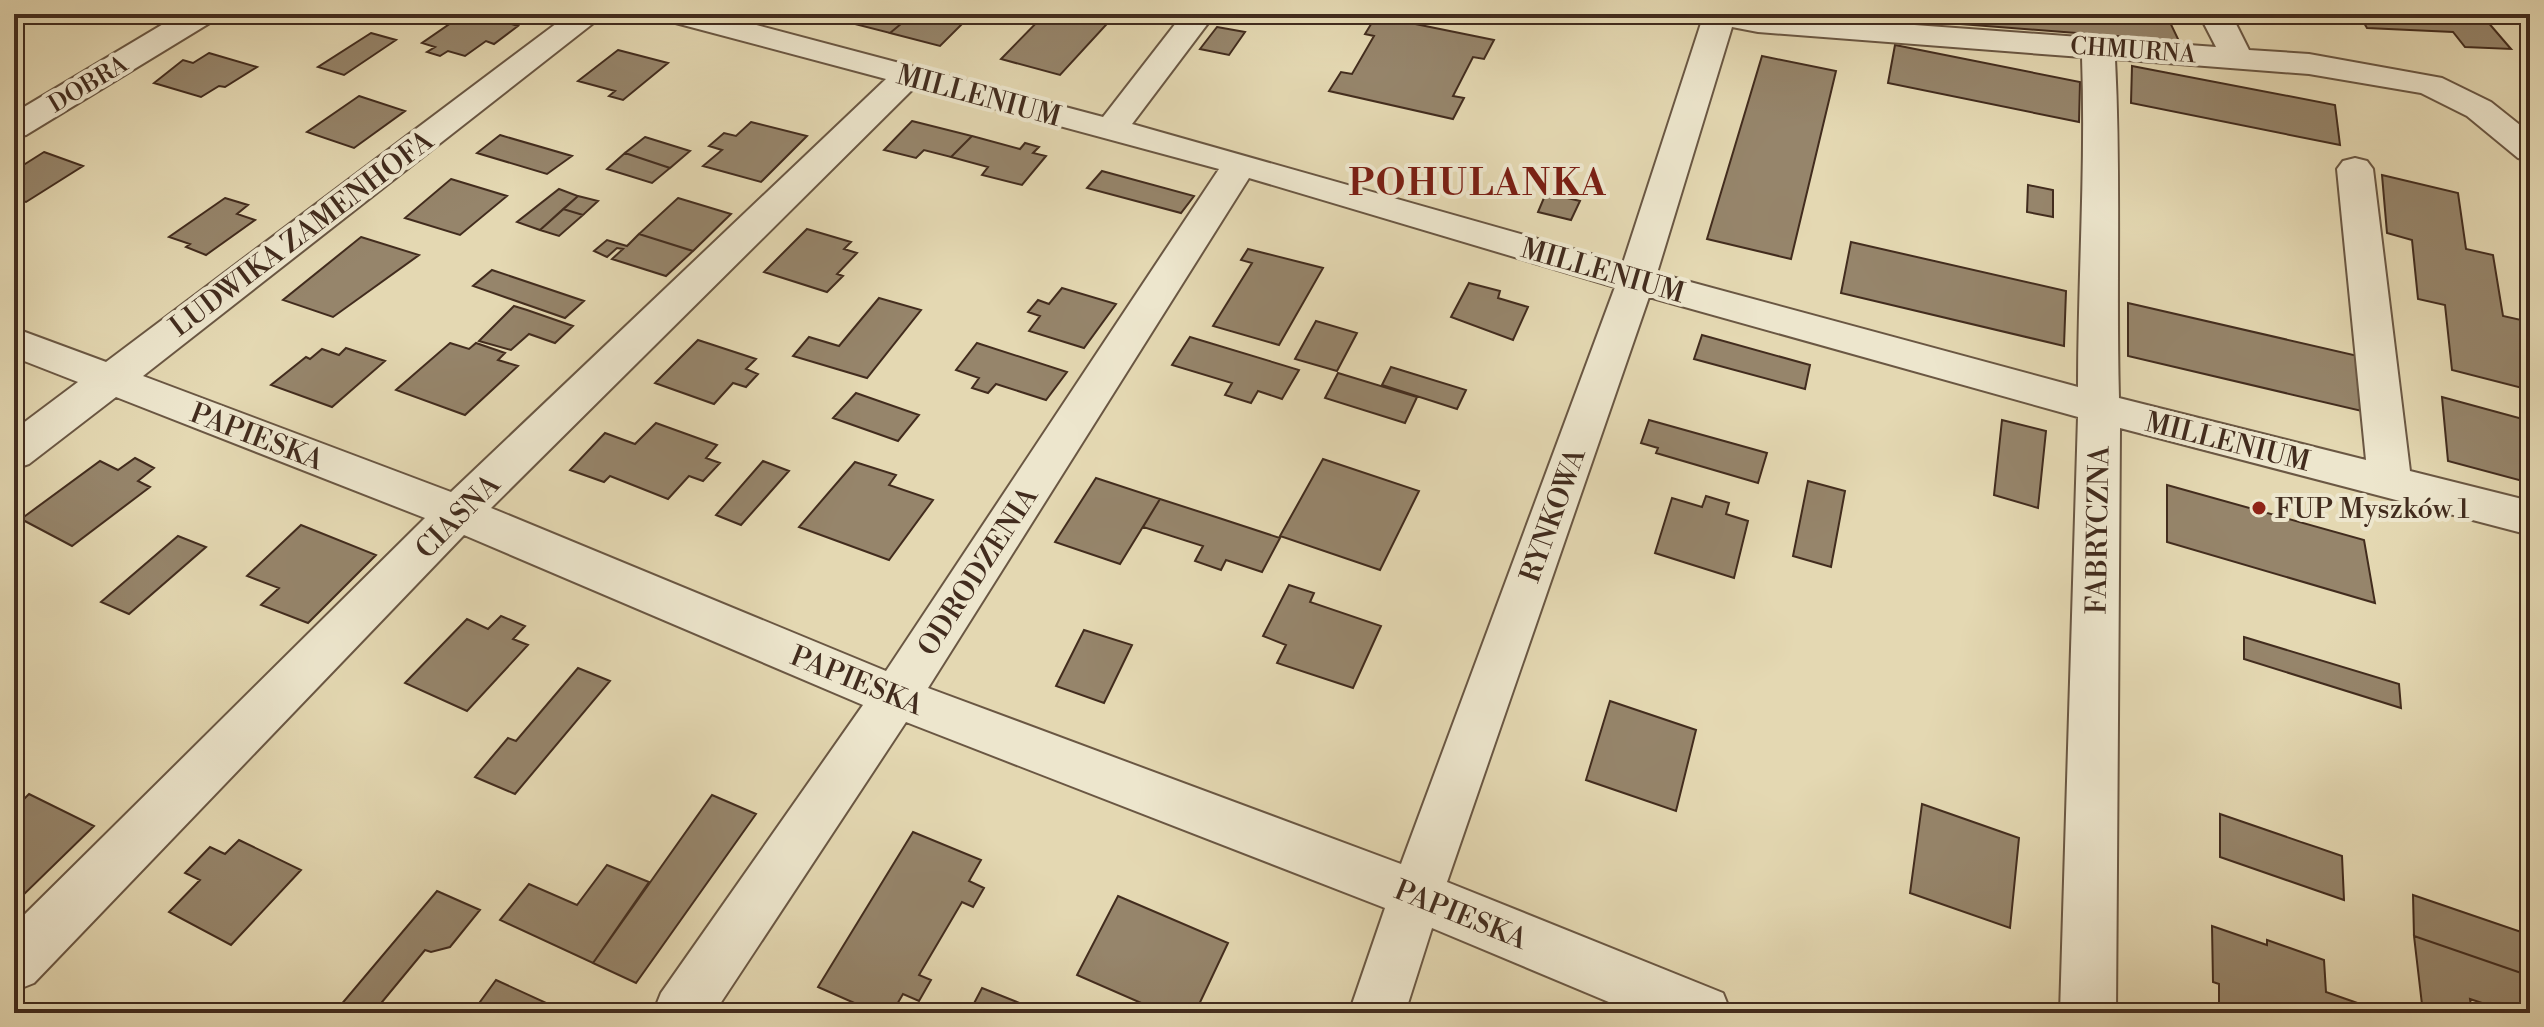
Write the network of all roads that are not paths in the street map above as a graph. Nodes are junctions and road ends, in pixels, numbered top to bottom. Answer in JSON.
{"nodes":[{"id":1,"x":202,"y":14,"type":"edge"},
{"id":2,"x":589,"y":14,"type":"edge"},
{"id":3,"x":679,"y":14,"type":"edge"},
{"id":4,"x":1199,"y":14,"type":"edge"},
{"id":5,"x":1719,"y":14,"type":"edge"},
{"id":6,"x":2215,"y":14,"type":"edge"},
{"id":7,"x":2098,"y":48,"type":"junction"},
{"id":8,"x":2237,"y":57,"type":"junction"},
{"id":9,"x":908,"y":76,"type":"junction"},
{"id":10,"x":14,"y":128,"type":"edge"},
{"id":11,"x":1110,"y":130,"type":"junction"},
{"id":12,"x":2530,"y":150,"type":"edge"},
{"id":13,"x":1240,"y":164,"type":"junction"},
{"id":14,"x":2355,"y":169,"type":"dead end"},
{"id":15,"x":1636,"y":280,"type":"junction"},
{"id":16,"x":14,"y":342,"type":"edge"},
{"id":17,"x":110,"y":379,"type":"junction"},
{"id":18,"x":2099,"y":408,"type":"junction"},
{"id":19,"x":14,"y":453,"type":"edge"},
{"id":20,"x":2390,"y":481,"type":"junction"},
{"id":21,"x":458,"y":513,"type":"junction"},
{"id":22,"x":2530,"y":518,"type":"edge"},
{"id":23,"x":896,"y":697,"type":"junction"},
{"id":24,"x":1416,"y":895,"type":"junction"},
{"id":25,"x":14,"y":964,"type":"edge"},
{"id":26,"x":681,"y":1013,"type":"edge"},
{"id":27,"x":1377,"y":1013,"type":"edge"},
{"id":28,"x":1703,"y":1013,"type":"edge"},
{"id":29,"x":2088,"y":1013,"type":"edge"}],
"edges":[{"from":1,"to":10,"type":"street","name":"DOBRA"},
{"from":2,"to":17,"type":"street","name":"LUDWIKA ZAMENHOFA"},
{"from":3,"to":9,"type":"street","name":"MILLENIUM"},
{"from":4,"to":11,"type":"street"},
{"from":5,"to":7,"type":"street","name":"CHMURNA"},
{"from":5,"to":15,"type":"street","name":"RYNKOWA"},
{"from":6,"to":8,"type":"street"},
{"from":7,"to":8,"type":"street","name":"CHMURNA"},
{"from":7,"to":18,"type":"street","name":"FABRYCZNA"},
{"from":8,"to":12,"type":"street","name":"CHMURNA"},
{"from":9,"to":11,"type":"street","name":"MILLENIUM"},
{"from":9,"to":21,"type":"street","name":"CIASNA"},
{"from":11,"to":13,"type":"street","name":"MILLENIUM"},
{"from":13,"to":15,"type":"street","name":"MILLENIUM"},
{"from":13,"to":23,"type":"street","name":"ODRODZENIA"},
{"from":14,"to":20,"type":"street"},
{"from":15,"to":18,"type":"street","name":"MILLENIUM"},
{"from":15,"to":24,"type":"street","name":"RYNKOWA"},
{"from":16,"to":17,"type":"street","name":"PAPIESKA"},
{"from":17,"to":19,"type":"street","name":"LUDWIKA ZAMENHOFA"},
{"from":17,"to":21,"type":"street","name":"PAPIESKA"},
{"from":18,"to":20,"type":"street","name":"MILLENIUM"},
{"from":18,"to":29,"type":"street","name":"FABRYCZNA"},
{"from":20,"to":22,"type":"street","name":"MILLENIUM"},
{"from":21,"to":23,"type":"street","name":"PAPIESKA"},
{"from":21,"to":25,"type":"street","name":"CIASNA"},
{"from":23,"to":24,"type":"street","name":"PAPIESKA"},
{"from":23,"to":26,"type":"street","name":"ODRODZENIA"},
{"from":24,"to":27,"type":"street","name":"RYNKOWA"},
{"from":24,"to":28,"type":"street","name":"PAPIESKA"}]}
